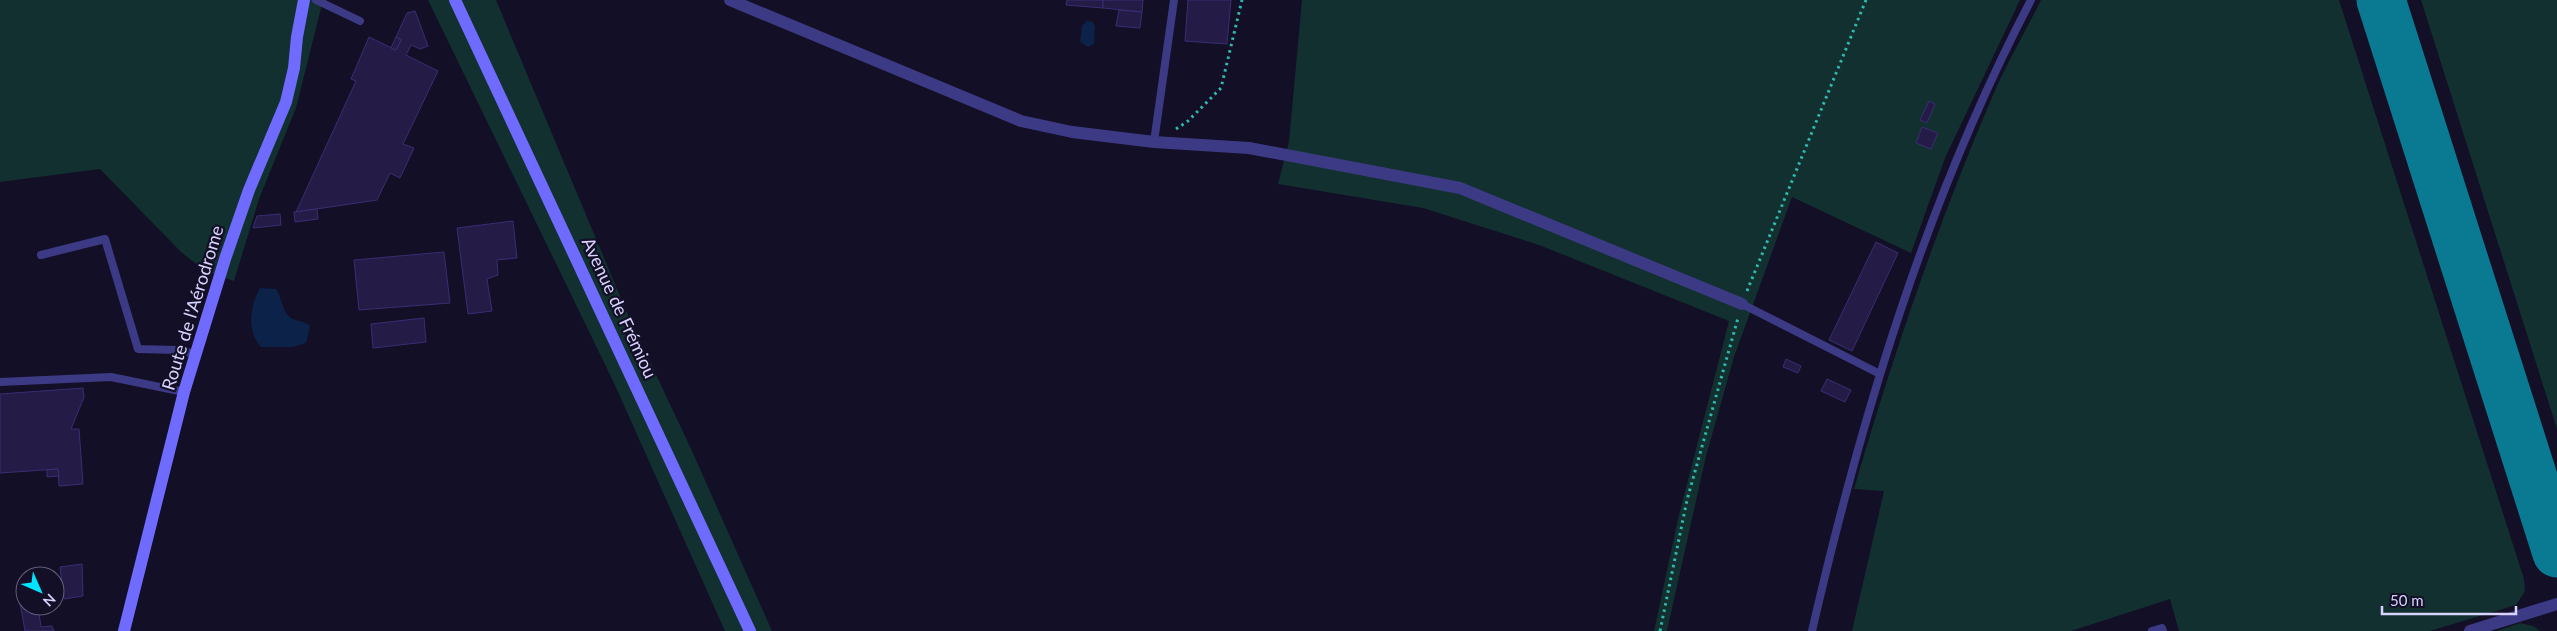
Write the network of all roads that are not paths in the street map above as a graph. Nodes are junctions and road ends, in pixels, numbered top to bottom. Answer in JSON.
{"nodes":[{"id":1,"x":304,"y":0,"type":"edge"},
{"id":2,"x":316,"y":0,"type":"edge"},
{"id":3,"x":456,"y":0,"type":"edge"},
{"id":4,"x":730,"y":0,"type":"edge"},
{"id":5,"x":1174,"y":0,"type":"edge"},
{"id":6,"x":2030,"y":0,"type":"edge"},
{"id":7,"x":360,"y":21,"type":"dead end"},
{"id":8,"x":1154,"y":142,"type":"junction"},
{"id":9,"x":41,"y":255,"type":"dead end"},
{"id":10,"x":1742,"y":304,"type":"joint"},
{"id":11,"x":196,"y":354,"type":"junction"},
{"id":12,"x":1880,"y":374,"type":"junction"},
{"id":13,"x":0,"y":382,"type":"edge"},
{"id":14,"x":184,"y":392,"type":"junction"},
{"id":15,"x":2557,"y":604,"type":"edge"},
{"id":16,"x":124,"y":631,"type":"edge"},
{"id":17,"x":750,"y":631,"type":"edge"},
{"id":18,"x":1812,"y":631,"type":"edge"},
{"id":19,"x":2152,"y":631,"type":"edge"},
{"id":20,"x":2163,"y":631,"type":"edge"},
{"id":21,"x":2470,"y":631,"type":"edge"}],
"edges":[{"from":1,"to":11,"type":"main road","name":"Route de l'Aérodrome"},
{"from":2,"to":7,"type":"lane"},
{"from":3,"to":17,"type":"main road","name":"Avenue de Frémiou"},
{"from":4,"to":8,"type":"street"},
{"from":5,"to":8,"type":"lane"},
{"from":6,"to":12,"type":"lane"},
{"from":8,"to":10,"type":"street"},
{"from":9,"to":11,"type":"lane"},
{"from":10,"to":12,"type":"lane"},
{"from":11,"to":14,"type":"main road","name":"Route de l'Aérodrome"},
{"from":12,"to":18,"type":"lane"},
{"from":13,"to":14,"type":"lane"},
{"from":14,"to":16,"type":"main road","name":"Route de l'Aérodrome"},
{"from":15,"to":21,"type":"street"},
{"from":19,"to":20,"type":"lane"}]}
